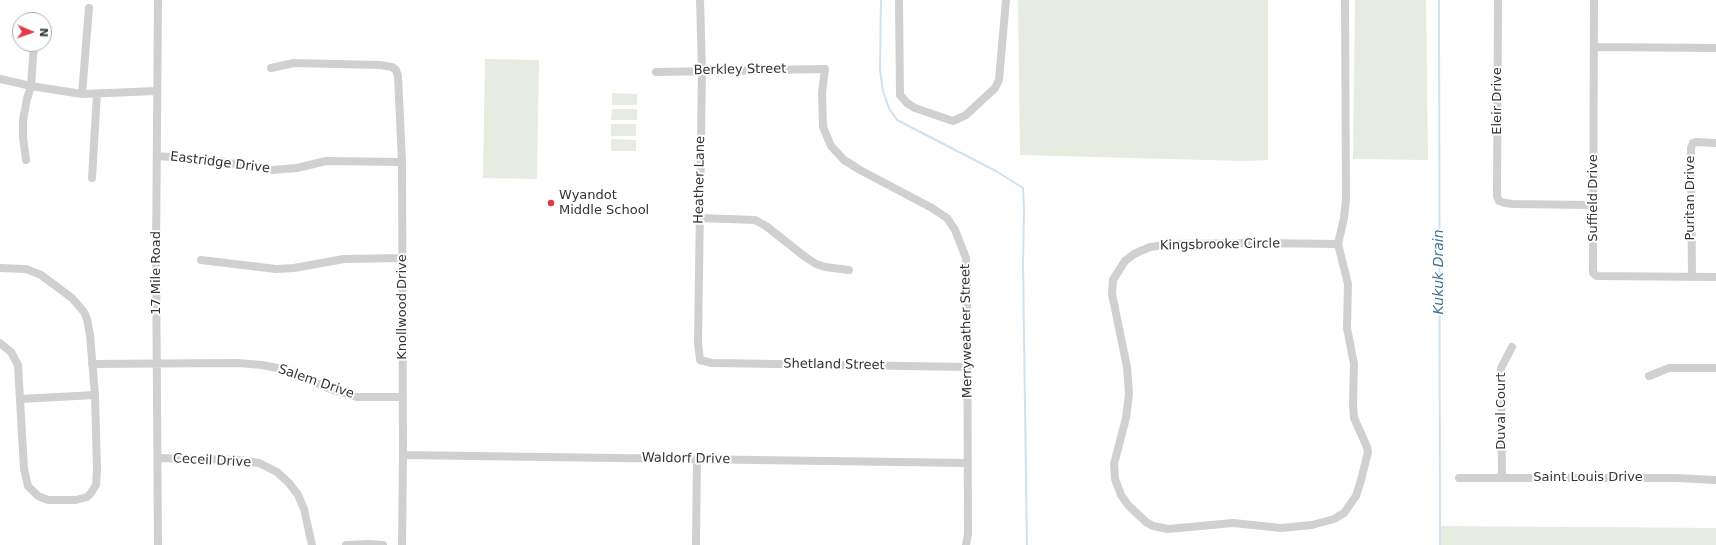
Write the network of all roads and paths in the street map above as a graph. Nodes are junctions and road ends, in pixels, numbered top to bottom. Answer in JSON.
{"nodes":[{"id":1,"x":158,"y":0,"type":"edge"},
{"id":2,"x":700,"y":0,"type":"edge"},
{"id":3,"x":899,"y":0,"type":"edge"},
{"id":4,"x":1006,"y":0,"type":"edge"},
{"id":5,"x":1344,"y":0,"type":"edge"},
{"id":6,"x":1498,"y":0,"type":"edge"},
{"id":7,"x":1594,"y":0,"type":"edge"},
{"id":8,"x":88,"y":8,"type":"dead end"},
{"id":9,"x":1594,"y":47,"type":"junction"},
{"id":10,"x":1716,"y":48,"type":"edge"},
{"id":11,"x":33,"y":52,"type":"edge"},
{"id":12,"x":271,"y":68,"type":"dead end"},
{"id":13,"x":825,"y":69,"type":"joint"},
{"id":14,"x":702,"y":71,"type":"junction"},
{"id":15,"x":656,"y":72,"type":"dead end"},
{"id":16,"x":0,"y":79,"type":"edge"},
{"id":17,"x":31,"y":86,"type":"junction"},
{"id":18,"x":157,"y":91,"type":"junction"},
{"id":19,"x":82,"y":94,"type":"junction"},
{"id":20,"x":97,"y":94,"type":"junction"},
{"id":21,"x":1716,"y":143,"type":"edge"},
{"id":22,"x":157,"y":156,"type":"junction"},
{"id":23,"x":26,"y":160,"type":"dead end"},
{"id":24,"x":402,"y":162,"type":"junction"},
{"id":25,"x":92,"y":178,"type":"dead end"},
{"id":26,"x":1594,"y":205,"type":"junction"},
{"id":27,"x":699,"y":218,"type":"junction"},
{"id":28,"x":1338,"y":244,"type":"junction"},
{"id":29,"x":402,"y":258,"type":"junction"},
{"id":30,"x":200,"y":260,"type":"dead end"},
{"id":31,"x":0,"y":268,"type":"edge"},
{"id":32,"x":849,"y":270,"type":"dead end"},
{"id":33,"x":1716,"y":276,"type":"edge"},
{"id":34,"x":1692,"y":277,"type":"junction"},
{"id":35,"x":0,"y":343,"type":"edge"},
{"id":36,"x":1512,"y":347,"type":"dead end"},
{"id":37,"x":700,"y":360,"type":"joint"},
{"id":38,"x":157,"y":363,"type":"junction"},
{"id":39,"x":92,"y":364,"type":"junction"},
{"id":40,"x":968,"y":367,"type":"junction"},
{"id":41,"x":1716,"y":368,"type":"edge"},
{"id":42,"x":1649,"y":376,"type":"dead end"},
{"id":43,"x":95,"y":395,"type":"junction"},
{"id":44,"x":403,"y":397,"type":"junction"},
{"id":45,"x":20,"y":399,"type":"junction"},
{"id":46,"x":403,"y":455,"type":"junction"},
{"id":47,"x":158,"y":458,"type":"junction"},
{"id":48,"x":697,"y":459,"type":"junction"},
{"id":49,"x":968,"y":463,"type":"junction"},
{"id":50,"x":1460,"y":478,"type":"dead end"},
{"id":51,"x":1502,"y":478,"type":"junction"},
{"id":52,"x":1716,"y":480,"type":"edge"},
{"id":53,"x":158,"y":545,"type":"edge"},
{"id":54,"x":312,"y":545,"type":"edge"},
{"id":55,"x":346,"y":545,"type":"edge"},
{"id":56,"x":383,"y":545,"type":"edge"},
{"id":57,"x":402,"y":545,"type":"edge"},
{"id":58,"x":696,"y":545,"type":"edge"},
{"id":59,"x":966,"y":545,"type":"edge"}],
"edges":[{"from":1,"to":18,"type":"street","name":"17 Mile Road"},
{"from":2,"to":14,"type":"street","name":"Heather Lane"},
{"from":3,"to":4,"type":"street"},
{"from":5,"to":28,"type":"street"},
{"from":6,"to":26,"type":"street","name":"Eleir Drive"},
{"from":7,"to":9,"type":"street","name":"Suffield Drive"},
{"from":8,"to":19,"type":"street"},
{"from":9,"to":10,"type":"street"},
{"from":9,"to":26,"type":"street","name":"Suffield Drive"},
{"from":11,"to":17,"type":"street"},
{"from":12,"to":24,"type":"street","name":"Knollwood Drive"},
{"from":13,"to":14,"type":"street","name":"Berkley Street"},
{"from":13,"to":40,"type":"street","name":"Merryweather Street"},
{"from":14,"to":15,"type":"street","name":"Berkley Street"},
{"from":14,"to":27,"type":"street","name":"Heather Lane"},
{"from":16,"to":17,"type":"street"},
{"from":17,"to":19,"type":"street"},
{"from":17,"to":23,"type":"street"},
{"from":18,"to":20,"type":"street"},
{"from":18,"to":22,"type":"street","name":"17 Mile Road"},
{"from":19,"to":20,"type":"street"},
{"from":20,"to":25,"type":"street"},
{"from":21,"to":34,"type":"street","name":"Puritan Drive"},
{"from":22,"to":24,"type":"street","name":"Eastridge Drive"},
{"from":22,"to":38,"type":"street","name":"17 Mile Road"},
{"from":24,"to":29,"type":"street","name":"Knollwood Drive"},
{"from":26,"to":34,"type":"street","name":"Suffield Drive"},
{"from":27,"to":32,"type":"street"},
{"from":27,"to":37,"type":"street","name":"Heather Lane"},
{"from":28,"to":28,"type":"street","name":"Kingsbrooke Circle"},
{"from":29,"to":30,"type":"street"},
{"from":29,"to":44,"type":"street","name":"Knollwood Drive"},
{"from":31,"to":39,"type":"street"},
{"from":33,"to":34,"type":"street","name":"Suffield Drive"},
{"from":35,"to":45,"type":"street"},
{"from":36,"to":51,"type":"street","name":"Duval Court"},
{"from":37,"to":40,"type":"street","name":"Shetland Street"},
{"from":38,"to":39,"type":"street","name":"Salem Drive"},
{"from":38,"to":44,"type":"street","name":"Salem Drive"},
{"from":38,"to":47,"type":"street","name":"17 Mile Road"},
{"from":39,"to":43,"type":"street"},
{"from":40,"to":49,"type":"street","name":"Merryweather Street"},
{"from":41,"to":42,"type":"street"},
{"from":43,"to":45,"type":"street"},
{"from":43,"to":45,"type":"street"},
{"from":44,"to":46,"type":"street","name":"Knollwood Drive"},
{"from":46,"to":48,"type":"street","name":"Waldorf Drive"},
{"from":46,"to":57,"type":"street","name":"Knollwood Drive"},
{"from":47,"to":53,"type":"street","name":"17 Mile Road"},
{"from":47,"to":54,"type":"street","name":"Ceceil Drive"},
{"from":48,"to":49,"type":"street","name":"Waldorf Drive"},
{"from":48,"to":58,"type":"street"},
{"from":49,"to":59,"type":"street","name":"Merryweather Street"},
{"from":50,"to":51,"type":"street","name":"Saint Louis Drive"},
{"from":51,"to":52,"type":"street","name":"Saint Louis Drive"},
{"from":55,"to":56,"type":"street"}]}
